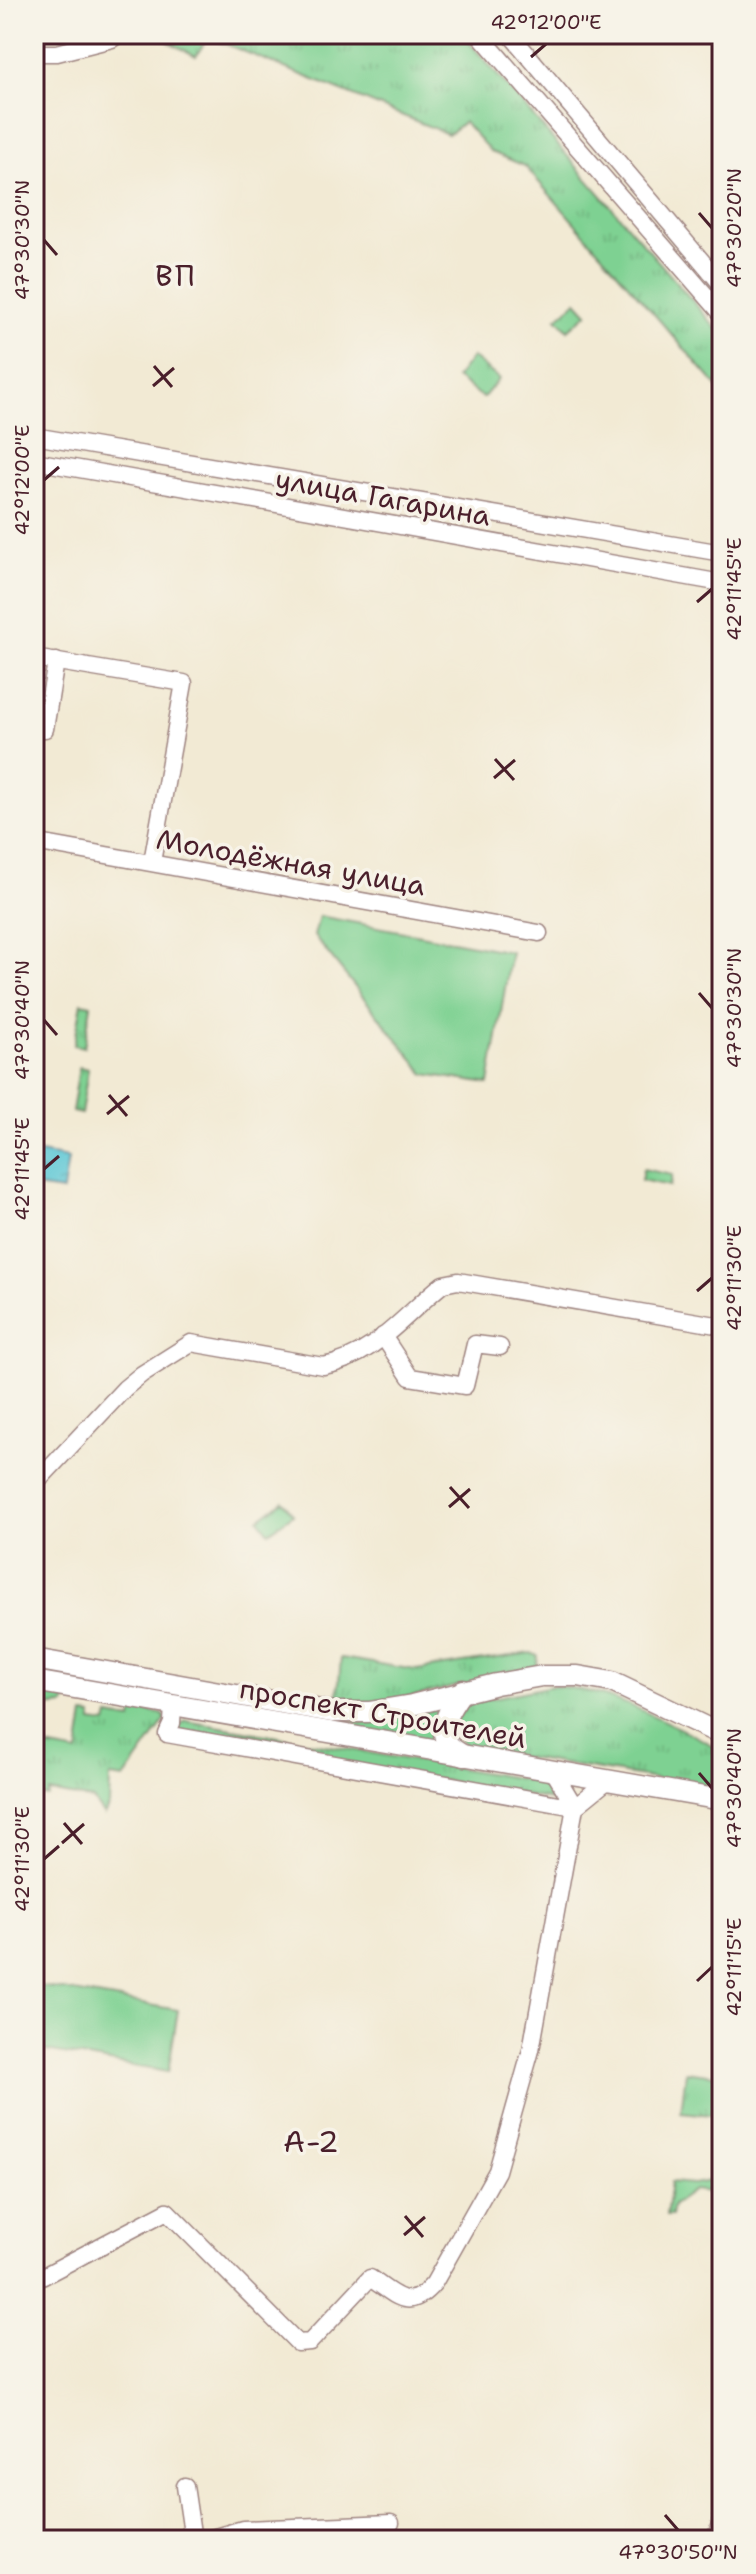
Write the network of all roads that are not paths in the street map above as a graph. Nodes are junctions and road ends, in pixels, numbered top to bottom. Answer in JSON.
{"nodes":[{"id":1,"x":119,"y":34,"type":"edge"},
{"id":2,"x":479,"y":34,"type":"edge"},
{"id":3,"x":510,"y":34,"type":"edge"},
{"id":4,"x":34,"y":53,"type":"edge"},
{"id":5,"x":722,"y":285,"type":"edge"},
{"id":6,"x":722,"y":314,"type":"edge"},
{"id":7,"x":34,"y":436,"type":"edge"},
{"id":8,"x":34,"y":461,"type":"edge"},
{"id":9,"x":722,"y":553,"type":"edge"},
{"id":10,"x":722,"y":583,"type":"edge"},
{"id":11,"x":34,"y":658,"type":"edge"},
{"id":12,"x":56,"y":661,"type":"junction"},
{"id":13,"x":45,"y":729,"type":"dead end"},
{"id":14,"x":34,"y":842,"type":"edge"},
{"id":15,"x":152,"y":862,"type":"junction"},
{"id":16,"x":539,"y":933,"type":"dead end"},
{"id":17,"x":722,"y":1326,"type":"edge"},
{"id":18,"x":383,"y":1336,"type":"junction"},
{"id":19,"x":500,"y":1347,"type":"dead end"},
{"id":20,"x":34,"y":1485,"type":"edge"},
{"id":21,"x":34,"y":1659,"type":"edge"},
{"id":22,"x":34,"y":1681,"type":"edge"},
{"id":23,"x":463,"y":1690,"type":"junction"},
{"id":24,"x":173,"y":1705,"type":"junction"},
{"id":25,"x":720,"y":1736,"type":"edge"},
{"id":26,"x":464,"y":1756,"type":"junction"},
{"id":27,"x":554,"y":1772,"type":"junction"},
{"id":28,"x":607,"y":1781,"type":"junction"},
{"id":29,"x":722,"y":1785,"type":"edge"},
{"id":30,"x":700,"y":1796,"type":"junction"},
{"id":31,"x":722,"y":1800,"type":"edge"},
{"id":32,"x":575,"y":1807,"type":"junction"},
{"id":33,"x":34,"y":2281,"type":"edge"},
{"id":34,"x":185,"y":2486,"type":"dead end"},
{"id":35,"x":722,"y":2517,"type":"edge"},
{"id":36,"x":391,"y":2523,"type":"dead end"},
{"id":37,"x":194,"y":2540,"type":"edge"},
{"id":38,"x":205,"y":2540,"type":"edge"},
{"id":39,"x":715,"y":2540,"type":"edge"}],
"edges":[{"from":1,"to":4,"type":"street"},
{"from":2,"to":6,"type":"street"},
{"from":3,"to":5,"type":"street"},
{"from":7,"to":9,"type":"street","name":"улица Гагарина"},
{"from":8,"to":10,"type":"street","name":"улица Гагарина"},
{"from":11,"to":12,"type":"street"},
{"from":12,"to":13,"type":"street"},
{"from":12,"to":15,"type":"street"},
{"from":14,"to":15,"type":"street","name":"Молодёжная улица"},
{"from":15,"to":16,"type":"street","name":"Молодёжная улица"},
{"from":17,"to":18,"type":"street"},
{"from":18,"to":19,"type":"street"},
{"from":18,"to":20,"type":"street"},
{"from":21,"to":23,"type":"main road","name":"проспект Строителей"},
{"from":22,"to":24,"type":"main road","name":"проспект Строителей"},
{"from":23,"to":25,"type":"main road","name":"проспект Строителей"},
{"from":23,"to":26,"type":"main road"},
{"from":24,"to":26,"type":"main road","name":"проспект Строителей"},
{"from":24,"to":32,"type":"street"},
{"from":26,"to":27,"type":"main road","name":"проспект Строителей"},
{"from":27,"to":28,"type":"main road","name":"проспект Строителей"},
{"from":27,"to":32,"type":"street"},
{"from":28,"to":30,"type":"main road","name":"проспект Строителей"},
{"from":28,"to":32,"type":"street"},
{"from":29,"to":30,"type":"main road"},
{"from":30,"to":31,"type":"main road","name":"проспект Строителей"},
{"from":32,"to":33,"type":"street"},
{"from":34,"to":37,"type":"street"},
{"from":35,"to":39,"type":"street"},
{"from":36,"to":38,"type":"street"}]}
